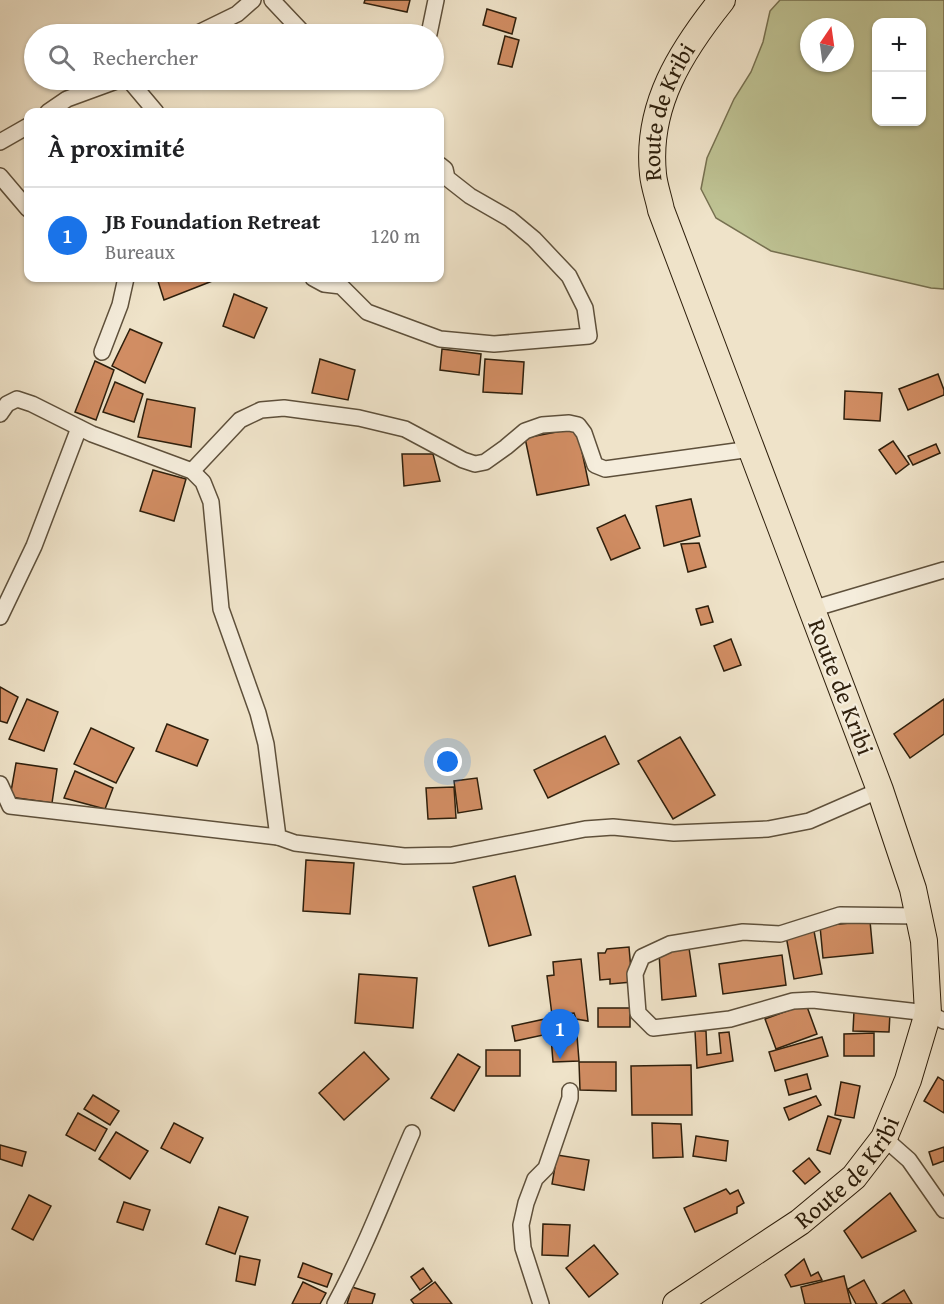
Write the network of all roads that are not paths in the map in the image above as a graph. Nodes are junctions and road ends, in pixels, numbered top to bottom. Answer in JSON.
{"nodes":[{"id":1,"x":253,"y":0,"type":"edge"},
{"id":2,"x":272,"y":0,"type":"edge"},
{"id":3,"x":436,"y":0,"type":"edge"},
{"id":4,"x":722,"y":0,"type":"edge"},
{"id":5,"x":216,"y":24,"type":"edge"},
{"id":6,"x":295,"y":24,"type":"edge"},
{"id":7,"x":431,"y":24,"type":"edge"},
{"id":8,"x":92,"y":90,"type":"edge"},
{"id":9,"x":137,"y":90,"type":"edge"},
{"id":10,"x":54,"y":108,"type":"edge"},
{"id":11,"x":153,"y":108,"type":"edge"},
{"id":12,"x":24,"y":128,"type":"edge"},
{"id":13,"x":0,"y":142,"type":"edge"},
{"id":14,"x":444,"y":168,"type":"edge"},
{"id":15,"x":0,"y":176,"type":"edge"},
{"id":16,"x":24,"y":204,"type":"edge"},
{"id":17,"x":125,"y":282,"type":"edge"},
{"id":18,"x":320,"y":282,"type":"edge"},
{"id":19,"x":102,"y":352,"type":"dead end"},
{"id":20,"x":0,"y":414,"type":"edge"},
{"id":21,"x":79,"y":428,"type":"junction"},
{"id":22,"x":751,"y":449,"type":"junction"},
{"id":23,"x":192,"y":471,"type":"junction"},
{"id":24,"x":944,"y":570,"type":"edge"},
{"id":25,"x":812,"y":609,"type":"junction"},
{"id":26,"x":0,"y":617,"type":"edge"},
{"id":27,"x":0,"y":784,"type":"edge"},
{"id":28,"x":880,"y":789,"type":"junction"},
{"id":29,"x":278,"y":837,"type":"junction"},
{"id":30,"x":919,"y":916,"type":"junction"},
{"id":31,"x":936,"y":1017,"type":"edge"},
{"id":32,"x":570,"y":1091,"type":"dead end"},
{"id":33,"x":412,"y":1133,"type":"dead end"},
{"id":34,"x":884,"y":1138,"type":"junction"},
{"id":35,"x":944,"y":1210,"type":"edge"},
{"id":36,"x":335,"y":1304,"type":"edge"},
{"id":37,"x":541,"y":1304,"type":"edge"},
{"id":38,"x":676,"y":1304,"type":"edge"}],
"edges":[{"from":1,"to":5,"type":"street"},
{"from":2,"to":6,"type":"street"},
{"from":3,"to":7,"type":"street"},
{"from":4,"to":22,"type":"main road","name":"Route de Kribi"},
{"from":8,"to":10,"type":"street"},
{"from":9,"to":11,"type":"street"},
{"from":12,"to":13,"type":"street"},
{"from":14,"to":18,"type":"street"},
{"from":15,"to":16,"type":"street"},
{"from":17,"to":19,"type":"street"},
{"from":20,"to":21,"type":"street"},
{"from":21,"to":23,"type":"street"},
{"from":21,"to":26,"type":"street"},
{"from":22,"to":23,"type":"street"},
{"from":22,"to":25,"type":"main road","name":"Route de Kribi"},
{"from":23,"to":29,"type":"street"},
{"from":24,"to":25,"type":"street"},
{"from":25,"to":28,"type":"main road","name":"Route de Kribi"},
{"from":27,"to":29,"type":"street"},
{"from":28,"to":29,"type":"street"},
{"from":28,"to":30,"type":"main road","name":"Route de Kribi"},
{"from":30,"to":31,"type":"main road","name":"Route de Kribi"},
{"from":30,"to":31,"type":"street"},
{"from":31,"to":34,"type":"main road","name":"Route de Kribi"},
{"from":32,"to":37,"type":"street"},
{"from":33,"to":36,"type":"street"},
{"from":34,"to":35,"type":"street"},
{"from":34,"to":38,"type":"main road","name":"Route de Kribi"}]}
